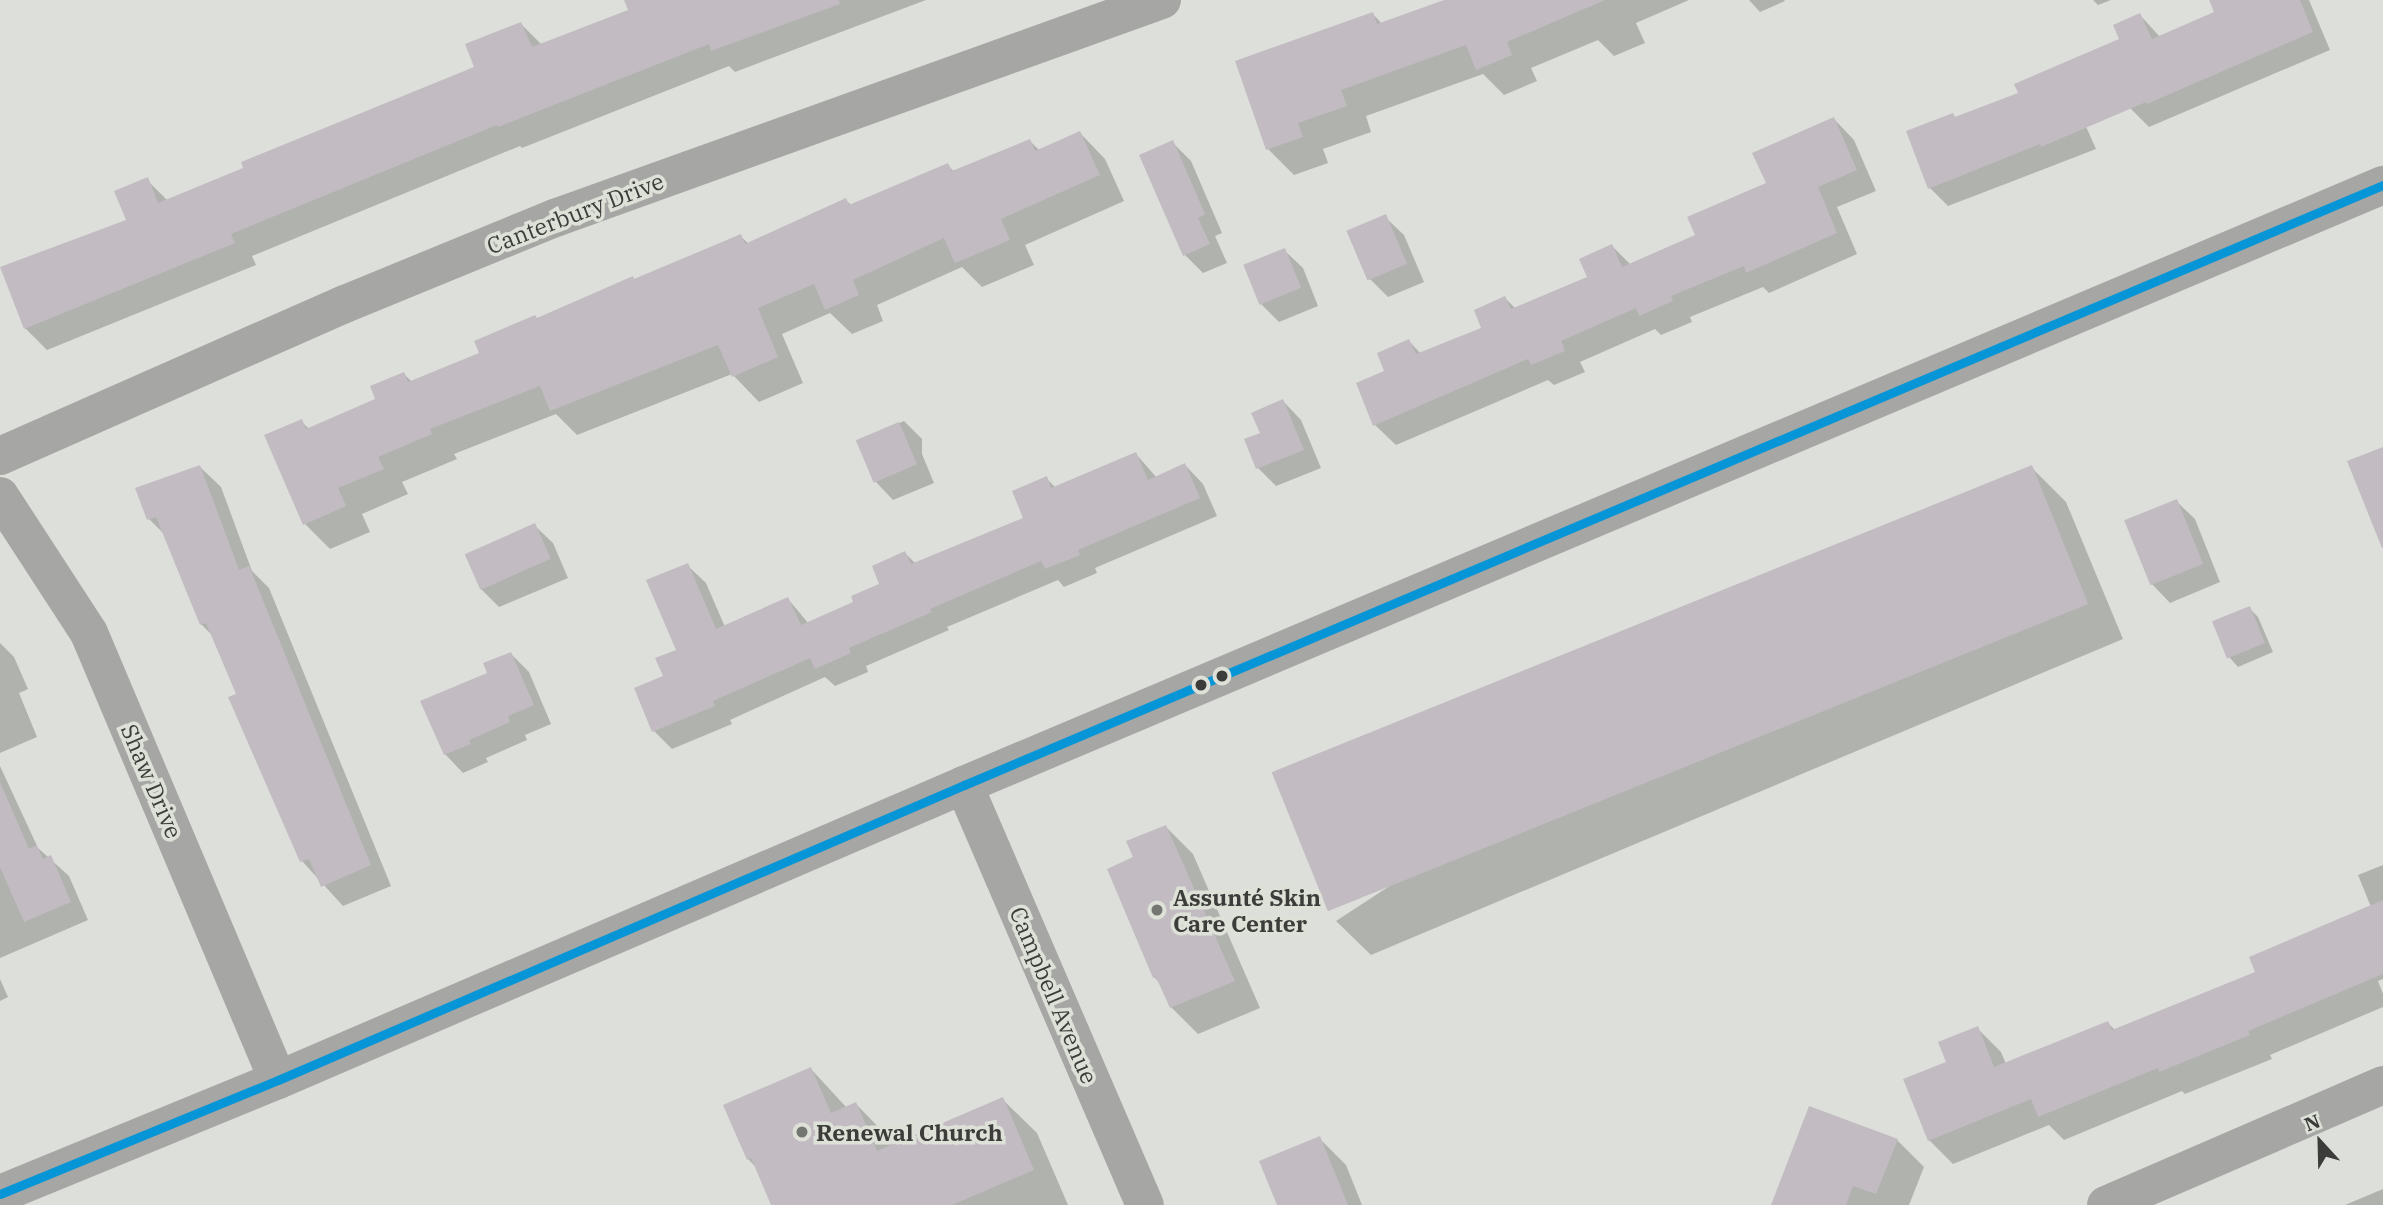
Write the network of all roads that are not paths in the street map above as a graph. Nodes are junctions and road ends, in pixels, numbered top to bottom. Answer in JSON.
{"nodes":[{"id":1,"x":1162,"y":0,"type":"edge"},
{"id":2,"x":2383,"y":185,"type":"edge"},
{"id":3,"x":0,"y":456,"type":"edge"},
{"id":4,"x":0,"y":496,"type":"edge"},
{"id":5,"x":964,"y":785,"type":"junction"},
{"id":6,"x":278,"y":1080,"type":"junction"},
{"id":7,"x":2383,"y":1085,"type":"edge"},
{"id":8,"x":0,"y":1194,"type":"edge"},
{"id":9,"x":1145,"y":1205,"type":"edge"},
{"id":10,"x":2106,"y":1205,"type":"edge"}],
"edges":[{"from":1,"to":3,"type":"street","name":"Canterbury Drive"},
{"from":2,"to":5,"type":"main road"},
{"from":4,"to":6,"type":"street","name":"Shaw Drive"},
{"from":5,"to":6,"type":"main road"},
{"from":5,"to":9,"type":"street","name":"Campbell Avenue"},
{"from":6,"to":8,"type":"main road"},
{"from":7,"to":10,"type":"street"}]}
